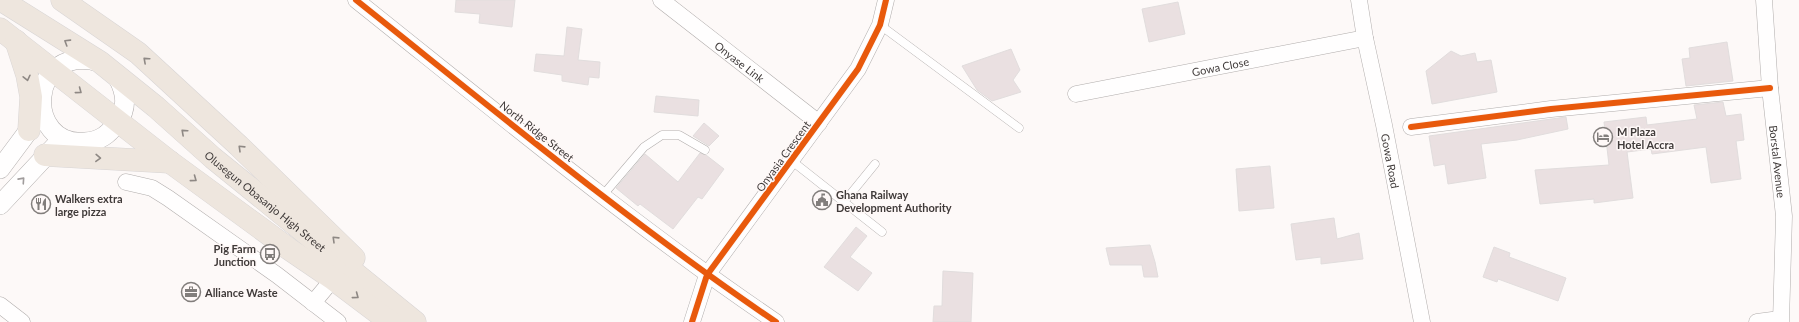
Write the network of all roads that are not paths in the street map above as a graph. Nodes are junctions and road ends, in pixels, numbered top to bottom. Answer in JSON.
{"nodes":[{"id":1,"x":1,"y":0,"type":"edge"},
{"id":2,"x":62,"y":0,"type":"edge"},
{"id":3,"x":356,"y":0,"type":"edge"},
{"id":4,"x":661,"y":0,"type":"edge"},
{"id":5,"x":886,"y":0,"type":"edge"},
{"id":6,"x":1359,"y":0,"type":"edge"},
{"id":7,"x":1764,"y":0,"type":"edge"},
{"id":8,"x":880,"y":25,"type":"junction"},
{"id":9,"x":8,"y":35,"type":"edge"},
{"id":10,"x":1365,"y":38,"type":"junction"},
{"id":11,"x":100,"y":62,"type":"junction"},
{"id":12,"x":53,"y":71,"type":"junction"},
{"id":13,"x":118,"y":78,"type":"junction"},
{"id":14,"x":1770,"y":88,"type":"junction"},
{"id":15,"x":1076,"y":94,"type":"dead end"},
{"id":16,"x":41,"y":107,"type":"junction"},
{"id":17,"x":119,"y":121,"type":"junction"},
{"id":18,"x":819,"y":123,"type":"junction"},
{"id":19,"x":1412,"y":127,"type":"dead end"},
{"id":20,"x":1019,"y":128,"type":"dead end"},
{"id":21,"x":29,"y":130,"type":"junction"},
{"id":22,"x":63,"y":138,"type":"junction"},
{"id":23,"x":704,"y":150,"type":"dead end"},
{"id":24,"x":45,"y":155,"type":"junction"},
{"id":25,"x":792,"y":161,"type":"junction"},
{"id":26,"x":170,"y":162,"type":"junction"},
{"id":27,"x":875,"y":164,"type":"dead end"},
{"id":28,"x":0,"y":169,"type":"edge"},
{"id":29,"x":126,"y":182,"type":"dead end"},
{"id":30,"x":603,"y":196,"type":"junction"},
{"id":31,"x":844,"y":202,"type":"junction"},
{"id":32,"x":0,"y":205,"type":"edge"},
{"id":33,"x":882,"y":232,"type":"dead end"},
{"id":34,"x":708,"y":275,"type":"junction"},
{"id":35,"x":333,"y":279,"type":"junction"},
{"id":36,"x":376,"y":291,"type":"junction"},
{"id":37,"x":313,"y":303,"type":"junction"},
{"id":38,"x":0,"y":305,"type":"edge"},
{"id":39,"x":1780,"y":321,"type":"edge"},
{"id":40,"x":22,"y":322,"type":"edge"},
{"id":41,"x":338,"y":322,"type":"edge"},
{"id":42,"x":390,"y":322,"type":"edge"},
{"id":43,"x":415,"y":322,"type":"edge"},
{"id":44,"x":692,"y":322,"type":"edge"},
{"id":45,"x":776,"y":322,"type":"edge"},
{"id":46,"x":1422,"y":322,"type":"edge"},
{"id":47,"x":1757,"y":322,"type":"edge"}],
"edges":[{"from":11,"to":1,"type":"main road","name":"Olusegun Obasanjo High Street","one_way":true},
{"from":36,"to":2,"type":"main road","one_way":true},
{"from":3,"to":30,"type":"street","name":"North Ridge Street"},
{"from":4,"to":18,"type":"street","name":"Onyase Link"},
{"from":5,"to":8,"type":"street","name":"Onyasia Crescent"},
{"from":6,"to":10,"type":"street","name":"Gowa Road"},
{"from":7,"to":14,"type":"street","name":"Borstal Avenue"},
{"from":8,"to":18,"type":"street","name":"Onyasia Crescent"},
{"from":8,"to":20,"type":"lane"},
{"from":9,"to":12,"type":"main road","name":"Olusegun Obasanjo High Street"},
{"from":9,"to":21,"type":"main road","one_way":true},
{"from":10,"to":15,"type":"street","name":"Gowa Close"},
{"from":10,"to":46,"type":"street","name":"Gowa Road"},
{"from":11,"to":12,"type":"street"},
{"from":11,"to":13,"type":"main road","name":"Olusegun Obasanjo High Street"},
{"from":12,"to":16,"type":"street","name":"Olusegun Obasanjo High Street"},
{"from":12,"to":17,"type":"main road","name":"Olusegun Obasanjo High Street","one_way":true},
{"from":13,"to":17,"type":"street","name":"Olusegun Obasanjo High Street"},
{"from":36,"to":13,"type":"main road","name":"Olusegun Obasanjo High Street","one_way":true},
{"from":14,"to":19,"type":"street"},
{"from":14,"to":39,"type":"street","name":"Borstal Avenue"},
{"from":16,"to":21,"type":"street"},
{"from":16,"to":22,"type":"street","name":"Olusegun Obasanjo High Street"},
{"from":17,"to":22,"type":"street","name":"Olusegun Obasanjo High Street"},
{"from":17,"to":26,"type":"main road","name":"Olusegun Obasanjo High Street"},
{"from":18,"to":25,"type":"street","name":"Onyasia Crescent"},
{"from":21,"to":28,"type":"street"},
{"from":22,"to":24,"type":"street"},
{"from":23,"to":30,"type":"lane"},
{"from":24,"to":26,"type":"main road","one_way":true},
{"from":32,"to":24,"type":"street","one_way":true},
{"from":25,"to":31,"type":"lane"},
{"from":25,"to":34,"type":"street","name":"Onyasia Crescent"},
{"from":26,"to":35,"type":"main road","name":"Olusegun Obasanjo High Street","one_way":true},
{"from":27,"to":31,"type":"lane"},
{"from":29,"to":37,"type":"street"},
{"from":30,"to":34,"type":"street","name":"North Ridge Street"},
{"from":31,"to":33,"type":"lane"},
{"from":34,"to":44,"type":"street","name":"Onyasia Crescent"},
{"from":34,"to":45,"type":"street","name":"North Ridge Street"},
{"from":35,"to":37,"type":"street"},
{"from":35,"to":42,"type":"main road","name":"Olusegun Obasanjo High Street","one_way":true},
{"from":36,"to":43,"type":"main road","name":"Olusegun Obasanjo High Street"},
{"from":37,"to":41,"type":"street"},
{"from":38,"to":40,"type":"street"},
{"from":39,"to":47,"type":"street"}]}
